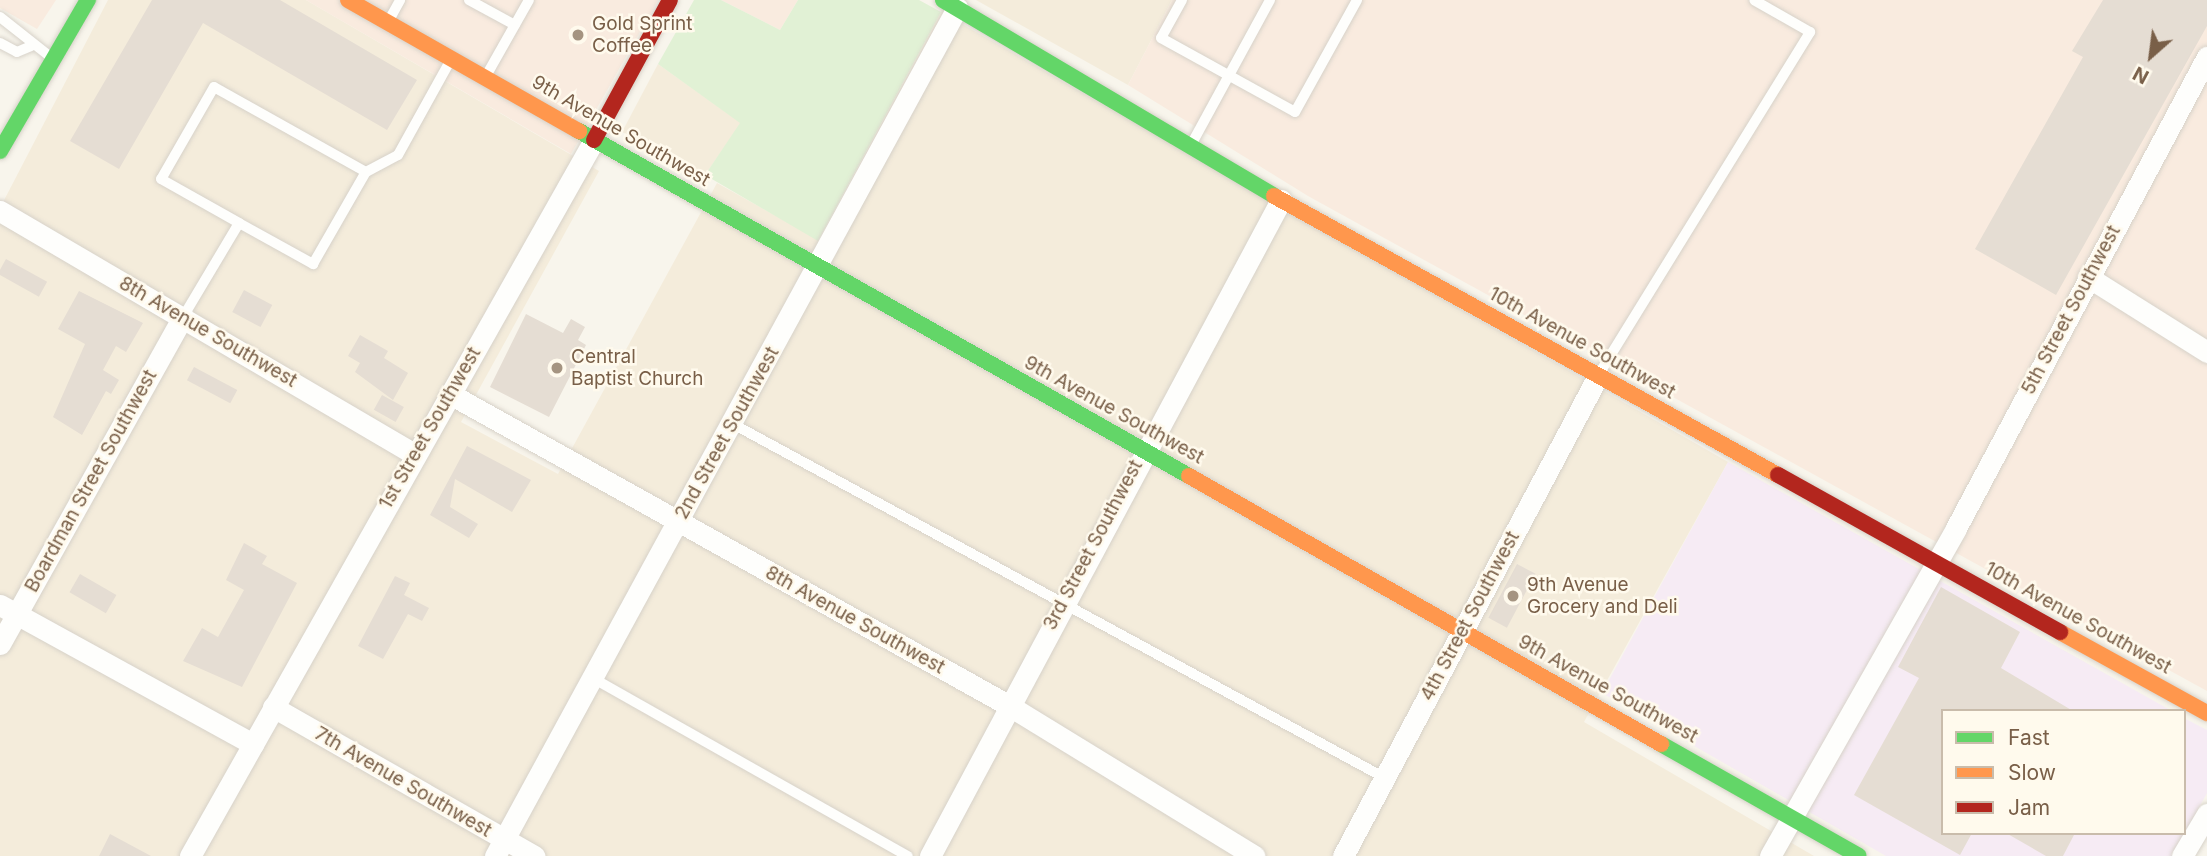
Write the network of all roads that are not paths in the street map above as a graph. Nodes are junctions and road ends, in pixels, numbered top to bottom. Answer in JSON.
{"nodes":[{"id":1,"x":88,"y":0,"type":"edge"},
{"id":2,"x":348,"y":0,"type":"edge"},
{"id":3,"x":400,"y":0,"type":"edge"},
{"id":4,"x":469,"y":0,"type":"edge"},
{"id":5,"x":529,"y":0,"type":"edge"},
{"id":6,"x":670,"y":0,"type":"edge"},
{"id":7,"x":1182,"y":0,"type":"edge"},
{"id":8,"x":1270,"y":0,"type":"edge"},
{"id":9,"x":1357,"y":0,"type":"edge"},
{"id":10,"x":1754,"y":0,"type":"edge"},
{"id":11,"x":950,"y":4,"type":"edge"},
{"id":12,"x":0,"y":17,"type":"edge"},
{"id":13,"x":388,"y":22,"type":"junction"},
{"id":14,"x":515,"y":25,"type":"junction"},
{"id":15,"x":0,"y":43,"type":"edge"},
{"id":16,"x":31,"y":46,"type":"junction"},
{"id":17,"x":2207,"y":57,"type":"edge"},
{"id":18,"x":52,"y":58,"type":"junction"},
{"id":19,"x":451,"y":59,"type":"junction"},
{"id":20,"x":1229,"y":75,"type":"junction"},
{"id":21,"x":485,"y":78,"type":"junction"},
{"id":22,"x":594,"y":141,"type":"junction"},
{"id":23,"x":1191,"y":146,"type":"junction"},
{"id":24,"x":0,"y":151,"type":"edge"},
{"id":25,"x":366,"y":172,"type":"junction"},
{"id":26,"x":1281,"y":200,"type":"junction"},
{"id":27,"x":0,"y":211,"type":"edge"},
{"id":28,"x":239,"y":223,"type":"junction"},
{"id":29,"x":819,"y":268,"type":"junction"},
{"id":30,"x":2088,"y":277,"type":"junction"},
{"id":31,"x":183,"y":317,"type":"junction"},
{"id":32,"x":2207,"y":352,"type":"edge"},
{"id":33,"x":1598,"y":376,"type":"junction"},
{"id":34,"x":450,"y":394,"type":"junction"},
{"id":35,"x":733,"y":424,"type":"junction"},
{"id":36,"x":1143,"y":451,"type":"junction"},
{"id":37,"x":415,"y":454,"type":"junction"},
{"id":38,"x":678,"y":521,"type":"junction"},
{"id":39,"x":1936,"y":563,"type":"junction"},
{"id":40,"x":1061,"y":603,"type":"junction"},
{"id":41,"x":8,"y":610,"type":"edge"},
{"id":42,"x":1462,"y":631,"type":"junction"},
{"id":43,"x":0,"y":644,"type":"edge"},
{"id":44,"x":591,"y":677,"type":"junction"},
{"id":45,"x":1008,"y":705,"type":"junction"},
{"id":46,"x":273,"y":707,"type":"junction"},
{"id":47,"x":2207,"y":713,"type":"edge"},
{"id":48,"x":253,"y":744,"type":"junction"},
{"id":49,"x":1385,"y":778,"type":"junction"},
{"id":50,"x":2207,"y":814,"type":"edge"},
{"id":51,"x":1791,"y":817,"type":"junction"},
{"id":52,"x":499,"y":848,"type":"edge"},
{"id":53,"x":190,"y":856,"type":"edge"},
{"id":54,"x":534,"y":856,"type":"edge"},
{"id":55,"x":908,"y":856,"type":"edge"},
{"id":56,"x":930,"y":856,"type":"edge"},
{"id":57,"x":1254,"y":856,"type":"edge"},
{"id":58,"x":1343,"y":856,"type":"edge"},
{"id":59,"x":1770,"y":856,"type":"edge"},
{"id":60,"x":1859,"y":856,"type":"edge"},
{"id":61,"x":2182,"y":856,"type":"edge"}],
"edges":[{"from":1,"to":18,"type":"street"},
{"from":2,"to":13,"type":"street","name":"9th Avenue Southwest"},
{"from":3,"to":13,"type":"lane"},
{"from":4,"to":14,"type":"lane"},
{"from":5,"to":14,"type":"lane"},
{"from":6,"to":22,"type":"street","name":"1st Street Southwest"},
{"from":7,"to":20,"type":"lane"},
{"from":8,"to":20,"type":"lane"},
{"from":9,"to":20,"type":"lane"},
{"from":10,"to":33,"type":"lane"},
{"from":11,"to":23,"type":"street","name":"10th Avenue Southwest"},
{"from":11,"to":29,"type":"street","name":"2nd Street Southwest"},
{"from":12,"to":16,"type":"lane"},
{"from":13,"to":19,"type":"street","name":"9th Avenue Southwest"},
{"from":14,"to":21,"type":"lane"},
{"from":15,"to":16,"type":"lane"},
{"from":16,"to":18,"type":"lane"},
{"from":17,"to":30,"type":"street","name":"5th Street Southwest"},
{"from":18,"to":24,"type":"street"},
{"from":19,"to":21,"type":"street","name":"9th Avenue Southwest"},
{"from":19,"to":25,"type":"lane"},
{"from":20,"to":23,"type":"lane"},
{"from":21,"to":22,"type":"street","name":"9th Avenue Southwest"},
{"from":22,"to":29,"type":"street","name":"9th Avenue Southwest"},
{"from":22,"to":34,"type":"street","name":"1st Street Southwest"},
{"from":23,"to":26,"type":"street","name":"10th Avenue Southwest"},
{"from":25,"to":28,"type":"lane"},
{"from":25,"to":28,"type":"lane"},
{"from":26,"to":33,"type":"street","name":"10th Avenue Southwest"},
{"from":26,"to":36,"type":"street","name":"3rd Street Southwest"},
{"from":27,"to":31,"type":"street","name":"8th Avenue Southwest"},
{"from":28,"to":31,"type":"lane"},
{"from":29,"to":35,"type":"street","name":"2nd Street Southwest"},
{"from":29,"to":36,"type":"street","name":"9th Avenue Southwest"},
{"from":30,"to":32,"type":"street"},
{"from":30,"to":39,"type":"street","name":"5th Street Southwest"},
{"from":31,"to":37,"type":"street","name":"8th Avenue Southwest"},
{"from":31,"to":41,"type":"street","name":"Boardman Street Southwest"},
{"from":33,"to":39,"type":"street","name":"10th Avenue Southwest"},
{"from":33,"to":42,"type":"street","name":"4th Street Southwest"},
{"from":34,"to":37,"type":"street","name":"1st Street Southwest"},
{"from":34,"to":38,"type":"street","name":"8th Avenue Southwest"},
{"from":35,"to":38,"type":"street","name":"2nd Street Southwest"},
{"from":35,"to":40,"type":"lane"},
{"from":36,"to":40,"type":"street","name":"3rd Street Southwest"},
{"from":36,"to":42,"type":"street","name":"9th Avenue Southwest"},
{"from":37,"to":46,"type":"street","name":"1st Street Southwest"},
{"from":38,"to":44,"type":"street","name":"2nd Street Southwest"},
{"from":38,"to":45,"type":"street","name":"8th Avenue Southwest"},
{"from":39,"to":47,"type":"street","name":"10th Avenue Southwest"},
{"from":39,"to":51,"type":"street","name":"5th Street Southwest"},
{"from":40,"to":45,"type":"street","name":"3rd Street Southwest"},
{"from":40,"to":49,"type":"lane"},
{"from":41,"to":43,"type":"street","name":"Boardman Street Southwest"},
{"from":41,"to":48,"type":"street"},
{"from":42,"to":49,"type":"street","name":"4th Street Southwest"},
{"from":42,"to":51,"type":"street","name":"9th Avenue Southwest"},
{"from":44,"to":52,"type":"street","name":"2nd Street Southwest"},
{"from":44,"to":55,"type":"lane"},
{"from":45,"to":56,"type":"street","name":"3rd Street Southwest"},
{"from":45,"to":57,"type":"street","name":"8th Avenue Southwest"},
{"from":46,"to":48,"type":"street","name":"1st Street Southwest"},
{"from":46,"to":52,"type":"street","name":"7th Avenue Southwest"},
{"from":48,"to":53,"type":"street","name":"1st Street Southwest"},
{"from":49,"to":58,"type":"street","name":"4th Street Southwest"},
{"from":50,"to":61,"type":"street"},
{"from":51,"to":59,"type":"street"},
{"from":51,"to":60,"type":"street","name":"9th Avenue Southwest"},
{"from":52,"to":54,"type":"street","name":"7th Avenue Southwest"}]}
